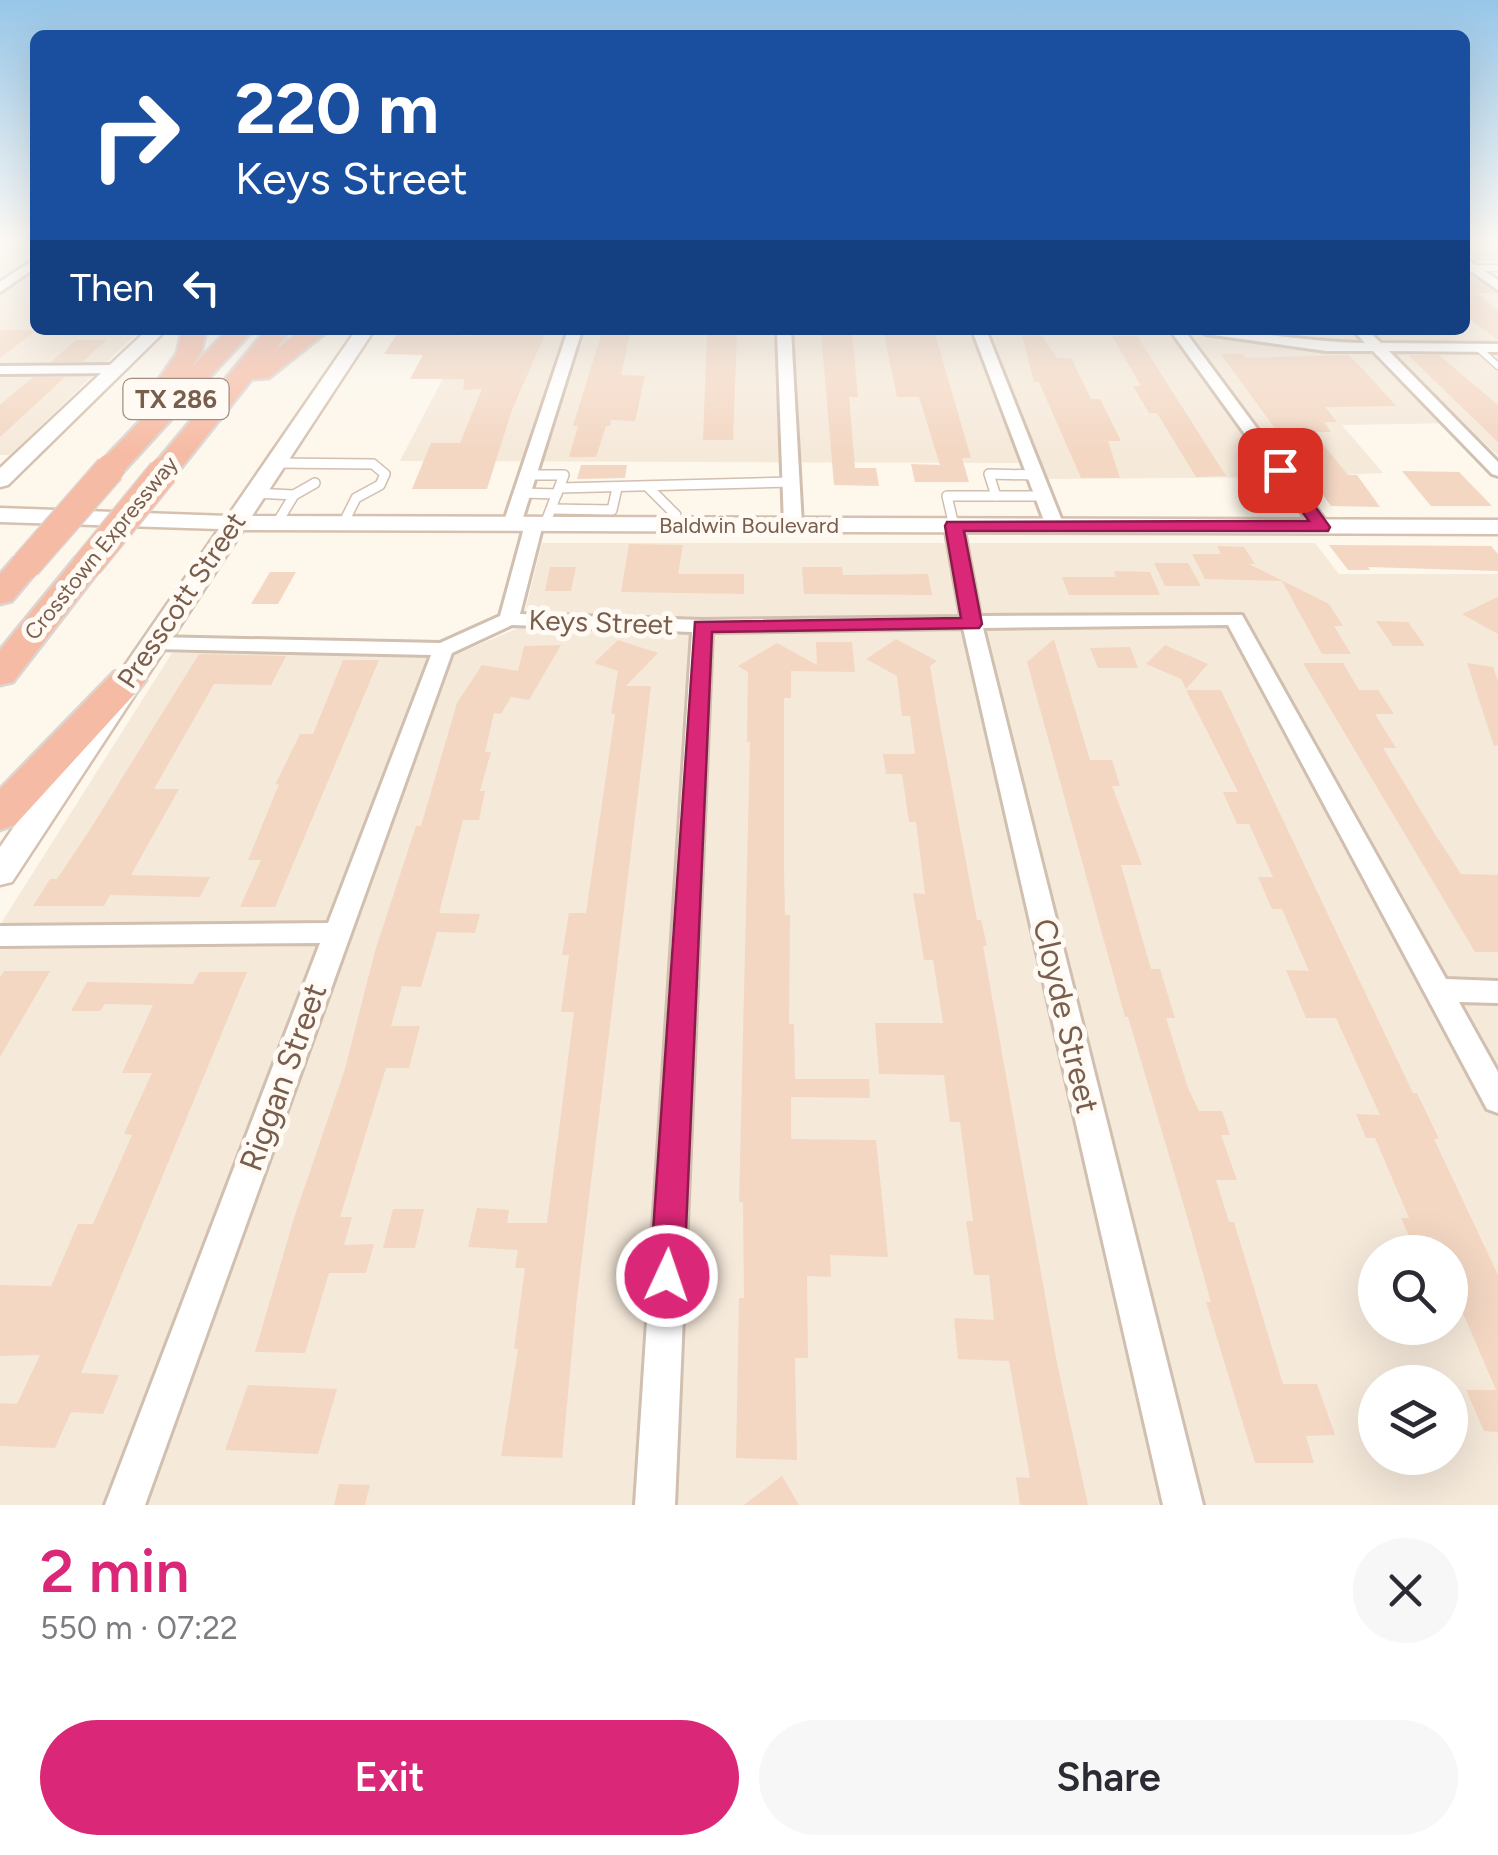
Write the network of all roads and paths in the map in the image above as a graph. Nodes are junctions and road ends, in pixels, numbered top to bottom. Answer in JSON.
{"nodes":[{"id":1,"x":153,"y":335,"type":"edge"},
{"id":2,"x":193,"y":335,"type":"edge"},
{"id":3,"x":237,"y":335,"type":"edge"},
{"id":4,"x":274,"y":335,"type":"edge"},
{"id":5,"x":310,"y":335,"type":"edge"},
{"id":6,"x":362,"y":335,"type":"edge"},
{"id":7,"x":574,"y":335,"type":"edge"},
{"id":8,"x":784,"y":335,"type":"edge"},
{"id":9,"x":981,"y":335,"type":"edge"},
{"id":10,"x":1181,"y":335,"type":"edge"},
{"id":11,"x":1241,"y":335,"type":"edge"},
{"id":12,"x":1365,"y":335,"type":"edge"},
{"id":13,"x":1377,"y":348,"type":"junction"},
{"id":14,"x":1478,"y":348,"type":"junction"},
{"id":15,"x":1498,"y":348,"type":"edge"},
{"id":16,"x":1498,"y":366,"type":"edge"},
{"id":17,"x":0,"y":370,"type":"edge"},
{"id":18,"x":118,"y":370,"type":"junction"},
{"id":19,"x":214,"y":409,"type":"junction"},
{"id":20,"x":115,"y":463,"type":"junction"},
{"id":21,"x":274,"y":463,"type":"junction"},
{"id":22,"x":325,"y":464,"type":"junction"},
{"id":23,"x":1498,"y":471,"type":"edge"},
{"id":24,"x":528,"y":474,"type":"junction"},
{"id":25,"x":1035,"y":474,"type":"junction"},
{"id":26,"x":0,"y":480,"type":"edge"},
{"id":27,"x":791,"y":482,"type":"junction"},
{"id":28,"x":649,"y":488,"type":"junction"},
{"id":29,"x":253,"y":493,"type":"junction"},
{"id":30,"x":523,"y":493,"type":"junction"},
{"id":31,"x":558,"y":493,"type":"junction"},
{"id":32,"x":294,"y":494,"type":"junction"},
{"id":33,"x":613,"y":495,"type":"junction"},
{"id":34,"x":996,"y":496,"type":"junction"},
{"id":35,"x":1043,"y":496,"type":"junction"},
{"id":36,"x":572,"y":498,"type":"dead end"},
{"id":37,"x":0,"y":515,"type":"edge"},
{"id":38,"x":610,"y":518,"type":"junction"},
{"id":39,"x":536,"y":521,"type":"junction"},
{"id":40,"x":233,"y":523,"type":"junction"},
{"id":41,"x":277,"y":524,"type":"junction"},
{"id":42,"x":344,"y":524,"type":"junction"},
{"id":43,"x":677,"y":525,"type":"junction"},
{"id":44,"x":794,"y":525,"type":"junction"},
{"id":45,"x":954,"y":526,"type":"junction"},
{"id":46,"x":1055,"y":526,"type":"junction"},
{"id":47,"x":1322,"y":527,"type":"junction"},
{"id":48,"x":1498,"y":528,"type":"edge"},
{"id":49,"x":0,"y":594,"type":"edge"},
{"id":50,"x":510,"y":619,"type":"junction"},
{"id":51,"x":972,"y":624,"type":"junction"},
{"id":52,"x":702,"y":626,"type":"junction"},
{"id":53,"x":154,"y":643,"type":"junction"},
{"id":54,"x":442,"y":649,"type":"junction"},
{"id":55,"x":0,"y":674,"type":"edge"},
{"id":56,"x":127,"y":680,"type":"junction"},
{"id":57,"x":0,"y":816,"type":"edge"},
{"id":58,"x":0,"y":872,"type":"edge"},
{"id":59,"x":336,"y":933,"type":"junction"},
{"id":60,"x":0,"y":936,"type":"edge"},
{"id":61,"x":1438,"y":990,"type":"junction"},
{"id":62,"x":1498,"y":992,"type":"edge"},
{"id":63,"x":1498,"y":1100,"type":"edge"},
{"id":64,"x":126,"y":1505,"type":"edge"},
{"id":65,"x":655,"y":1505,"type":"edge"},
{"id":66,"x":1183,"y":1505,"type":"edge"}],
"edges":[{"from":1,"to":18,"type":"main road"},
{"from":2,"to":20,"type":"highway"},
{"from":3,"to":20,"type":"highway","name":"Crosstown Expressway","number":"TX 286"},
{"from":4,"to":19,"type":"highway","name":"Crosstown Expressway","number":"TX 286"},
{"from":5,"to":19,"type":"highway"},
{"from":6,"to":21,"type":"main road","name":"Presscott Street"},
{"from":7,"to":24,"type":"street"},
{"from":8,"to":27,"type":"street"},
{"from":9,"to":25,"type":"street"},
{"from":10,"to":47,"type":"street"},
{"from":11,"to":13,"type":"street"},
{"from":12,"to":13,"type":"street"},
{"from":13,"to":14,"type":"street"},
{"from":13,"to":23,"type":"street"},
{"from":14,"to":15,"type":"street"},
{"from":14,"to":16,"type":"lane"},
{"from":17,"to":18,"type":"street"},
{"from":18,"to":26,"type":"main road"},
{"from":19,"to":55,"type":"highway","name":"Crosstown Expressway","number":"TX 286","bridge":true},
{"from":20,"to":49,"type":"highway","name":"Crosstown Expressway","number":"TX 286","bridge":true},
{"from":21,"to":22,"type":"lane"},
{"from":21,"to":29,"type":"main road","name":"Presscott Street"},
{"from":22,"to":32,"type":"lane"},
{"from":22,"to":42,"type":"lane"},
{"from":24,"to":30,"type":"street"},
{"from":24,"to":31,"type":"lane"},
{"from":25,"to":34,"type":"lane"},
{"from":25,"to":35,"type":"street"},
{"from":27,"to":28,"type":"lane"},
{"from":27,"to":44,"type":"street"},
{"from":28,"to":33,"type":"lane"},
{"from":28,"to":43,"type":"lane"},
{"from":29,"to":32,"type":"lane"},
{"from":29,"to":40,"type":"main road","name":"Presscott Street"},
{"from":30,"to":31,"type":"lane"},
{"from":30,"to":39,"type":"street"},
{"from":31,"to":33,"type":"lane"},
{"from":31,"to":36,"type":"lane"},
{"from":31,"to":39,"type":"lane"},
{"from":32,"to":41,"type":"lane"},
{"from":33,"to":38,"type":"lane"},
{"from":34,"to":35,"type":"lane"},
{"from":34,"to":45,"type":"lane"},
{"from":35,"to":46,"type":"street"},
{"from":37,"to":40,"type":"main road","name":"Baldwin Boulevard"},
{"from":38,"to":39,"type":"main road","name":"Baldwin Boulevard"},
{"from":38,"to":43,"type":"main road","name":"Baldwin Boulevard"},
{"from":39,"to":42,"type":"main road","name":"Baldwin Boulevard"},
{"from":39,"to":50,"type":"street"},
{"from":40,"to":41,"type":"main road","name":"Baldwin Boulevard"},
{"from":40,"to":53,"type":"main road","name":"Presscott Street"},
{"from":41,"to":42,"type":"main road","name":"Baldwin Boulevard"},
{"from":43,"to":44,"type":"main road","name":"Baldwin Boulevard"},
{"from":44,"to":45,"type":"main road","name":"Baldwin Boulevard"},
{"from":45,"to":46,"type":"main road","name":"Baldwin Boulevard"},
{"from":45,"to":51,"type":"street","name":"Cloyde Street"},
{"from":46,"to":47,"type":"main road","name":"Baldwin Boulevard"},
{"from":47,"to":48,"type":"main road","name":"Baldwin Boulevard"},
{"from":50,"to":52,"type":"street","name":"Keys Street"},
{"from":50,"to":54,"type":"street","name":"Keys Street"},
{"from":51,"to":52,"type":"street","name":"Keys Street"},
{"from":51,"to":61,"type":"street","name":"Keys Street"},
{"from":51,"to":66,"type":"street","name":"Cloyde Street"},
{"from":52,"to":65,"type":"street"},
{"from":53,"to":54,"type":"street","name":"Keys Street"},
{"from":53,"to":56,"type":"main road","name":"Presscott Street"},
{"from":54,"to":59,"type":"street","name":"Riggan Street"},
{"from":56,"to":57,"type":"highway"},
{"from":56,"to":58,"type":"main road","name":"Presscott Street"},
{"from":59,"to":60,"type":"street"},
{"from":59,"to":64,"type":"street","name":"Riggan Street"},
{"from":61,"to":62,"type":"street"},
{"from":61,"to":63,"type":"street"}]}
